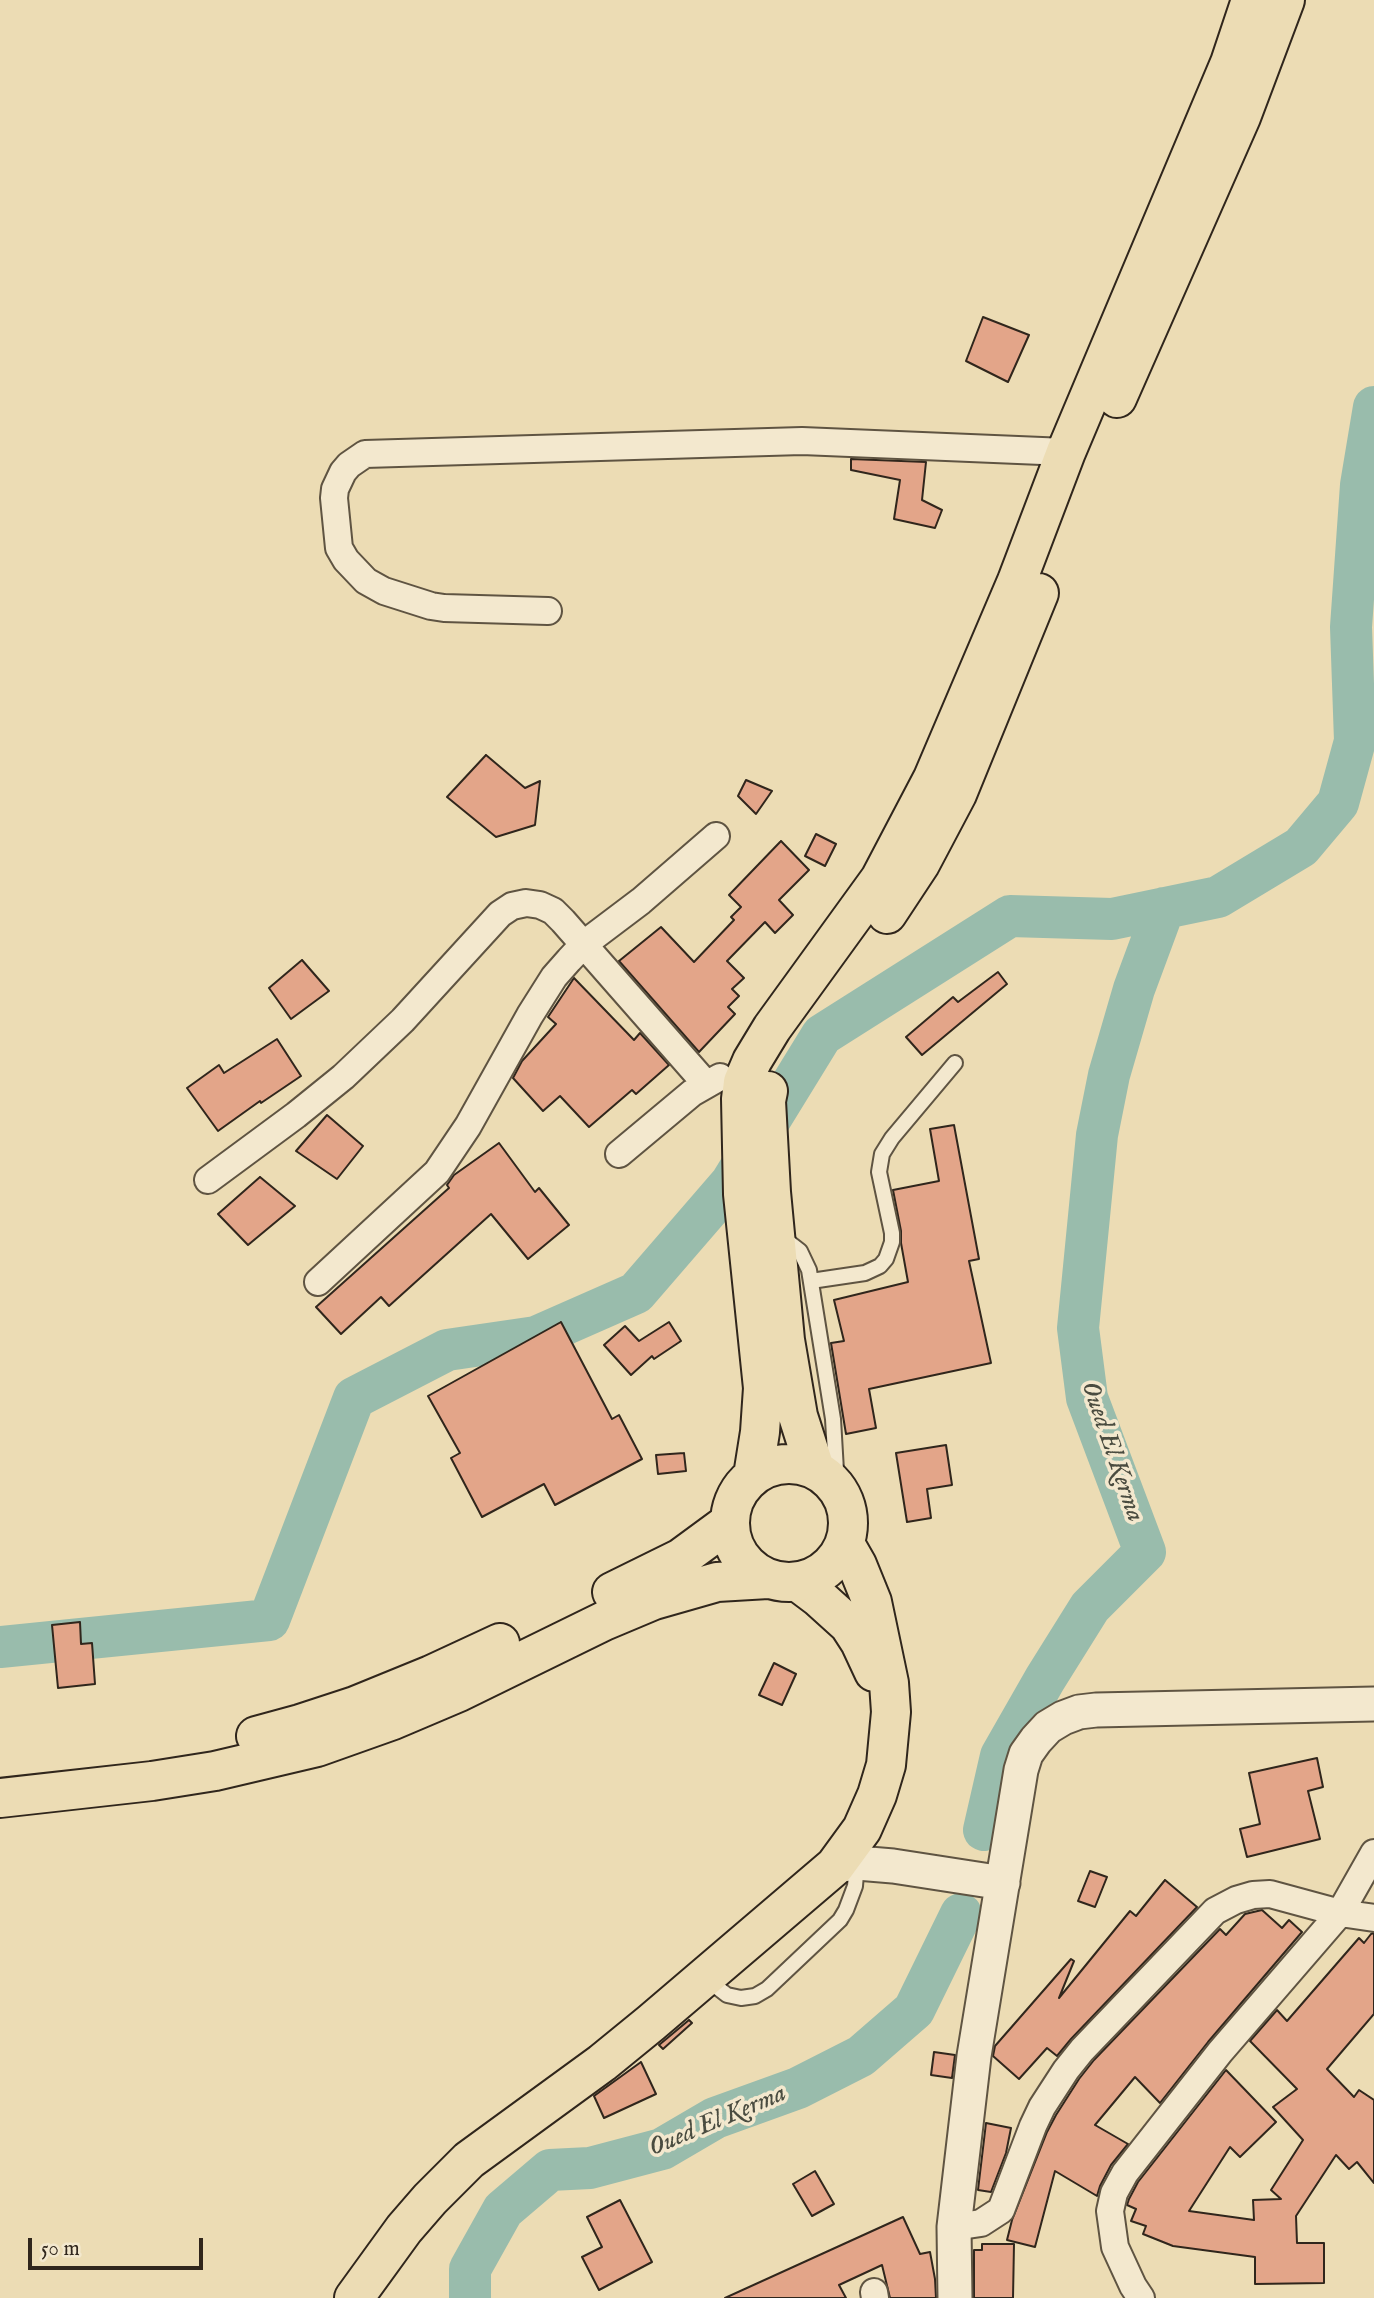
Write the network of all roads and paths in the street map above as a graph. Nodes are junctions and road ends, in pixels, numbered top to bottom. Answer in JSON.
{"nodes":[{"id":1,"x":1251,"y":0,"type":"edge"},
{"id":2,"x":1285,"y":0,"type":"edge"},
{"id":3,"x":1066,"y":452,"type":"junction"},
{"id":4,"x":548,"y":611,"type":"dead end"},
{"id":5,"x":716,"y":836,"type":"dead end"},
{"id":6,"x":584,"y":944,"type":"junction"},
{"id":7,"x":955,"y":1063,"type":"dead end"},
{"id":8,"x":706,"y":1084,"type":"junction"},
{"id":9,"x":751,"y":1092,"type":"junction"},
{"id":10,"x":619,"y":1154,"type":"dead end"},
{"id":11,"x":208,"y":1180,"type":"dead end"},
{"id":12,"x":757,"y":1193,"type":"junction"},
{"id":13,"x":775,"y":1233,"type":"junction"},
{"id":14,"x":811,"y":1281,"type":"junction"},
{"id":15,"x":318,"y":1282,"type":"dead end"},
{"id":16,"x":753,"y":1476,"type":"junction"},
{"id":17,"x":826,"y":1479,"type":"junction"},
{"id":18,"x":730,"y":1522,"type":"junction"},
{"id":19,"x":845,"y":1544,"type":"junction"},
{"id":20,"x":783,"y":1580,"type":"junction"},
{"id":21,"x":1374,"y":1704,"type":"edge"},
{"id":22,"x":891,"y":1712,"type":"junction"},
{"id":23,"x":0,"y":1772,"type":"edge"},
{"id":24,"x":0,"y":1798,"type":"edge"},
{"id":25,"x":1374,"y":1853,"type":"edge"},
{"id":26,"x":846,"y":1864,"type":"junction"},
{"id":27,"x":1003,"y":1883,"type":"junction"},
{"id":28,"x":1340,"y":1913,"type":"junction"},
{"id":29,"x":1374,"y":1918,"type":"edge"},
{"id":30,"x":954,"y":2227,"type":"junction"},
{"id":31,"x":354,"y":2298,"type":"edge"},
{"id":32,"x":955,"y":2298,"type":"edge"},
{"id":33,"x":1140,"y":2298,"type":"edge"}],
"edges":[{"from":1,"to":3,"type":"main road"},
{"from":2,"to":9,"type":"main road"},
{"from":3,"to":4,"type":"street"},
{"from":3,"to":9,"type":"main road"},
{"from":5,"to":6,"type":"street"},
{"from":6,"to":8,"type":"street"},
{"from":6,"to":11,"type":"street"},
{"from":6,"to":15,"type":"street"},
{"from":7,"to":14,"type":"lane"},
{"from":8,"to":9,"type":"street"},
{"from":8,"to":10,"type":"street"},
{"from":9,"to":12,"type":"main road"},
{"from":12,"to":13,"type":"main road"},
{"from":12,"to":16,"type":"main road"},
{"from":13,"to":14,"type":"lane"},
{"from":13,"to":17,"type":"main road"},
{"from":14,"to":17,"type":"lane"},
{"from":16,"to":17,"type":"main road"},
{"from":16,"to":18,"type":"main road"},
{"from":17,"to":19,"type":"main road"},
{"from":18,"to":20,"type":"main road"},
{"from":18,"to":23,"type":"main road"},
{"from":19,"to":20,"type":"main road"},
{"from":19,"to":22,"type":"main road"},
{"from":20,"to":22,"type":"main road"},
{"from":20,"to":24,"type":"main road"},
{"from":21,"to":27,"type":"street"},
{"from":22,"to":26,"type":"main road"},
{"from":25,"to":28,"type":"street"},
{"from":26,"to":27,"type":"street"},
{"from":26,"to":31,"type":"main road"},
{"from":27,"to":30,"type":"street"},
{"from":28,"to":29,"type":"street"},
{"from":28,"to":30,"type":"street"},
{"from":28,"to":33,"type":"street"},
{"from":30,"to":32,"type":"street"}]}
